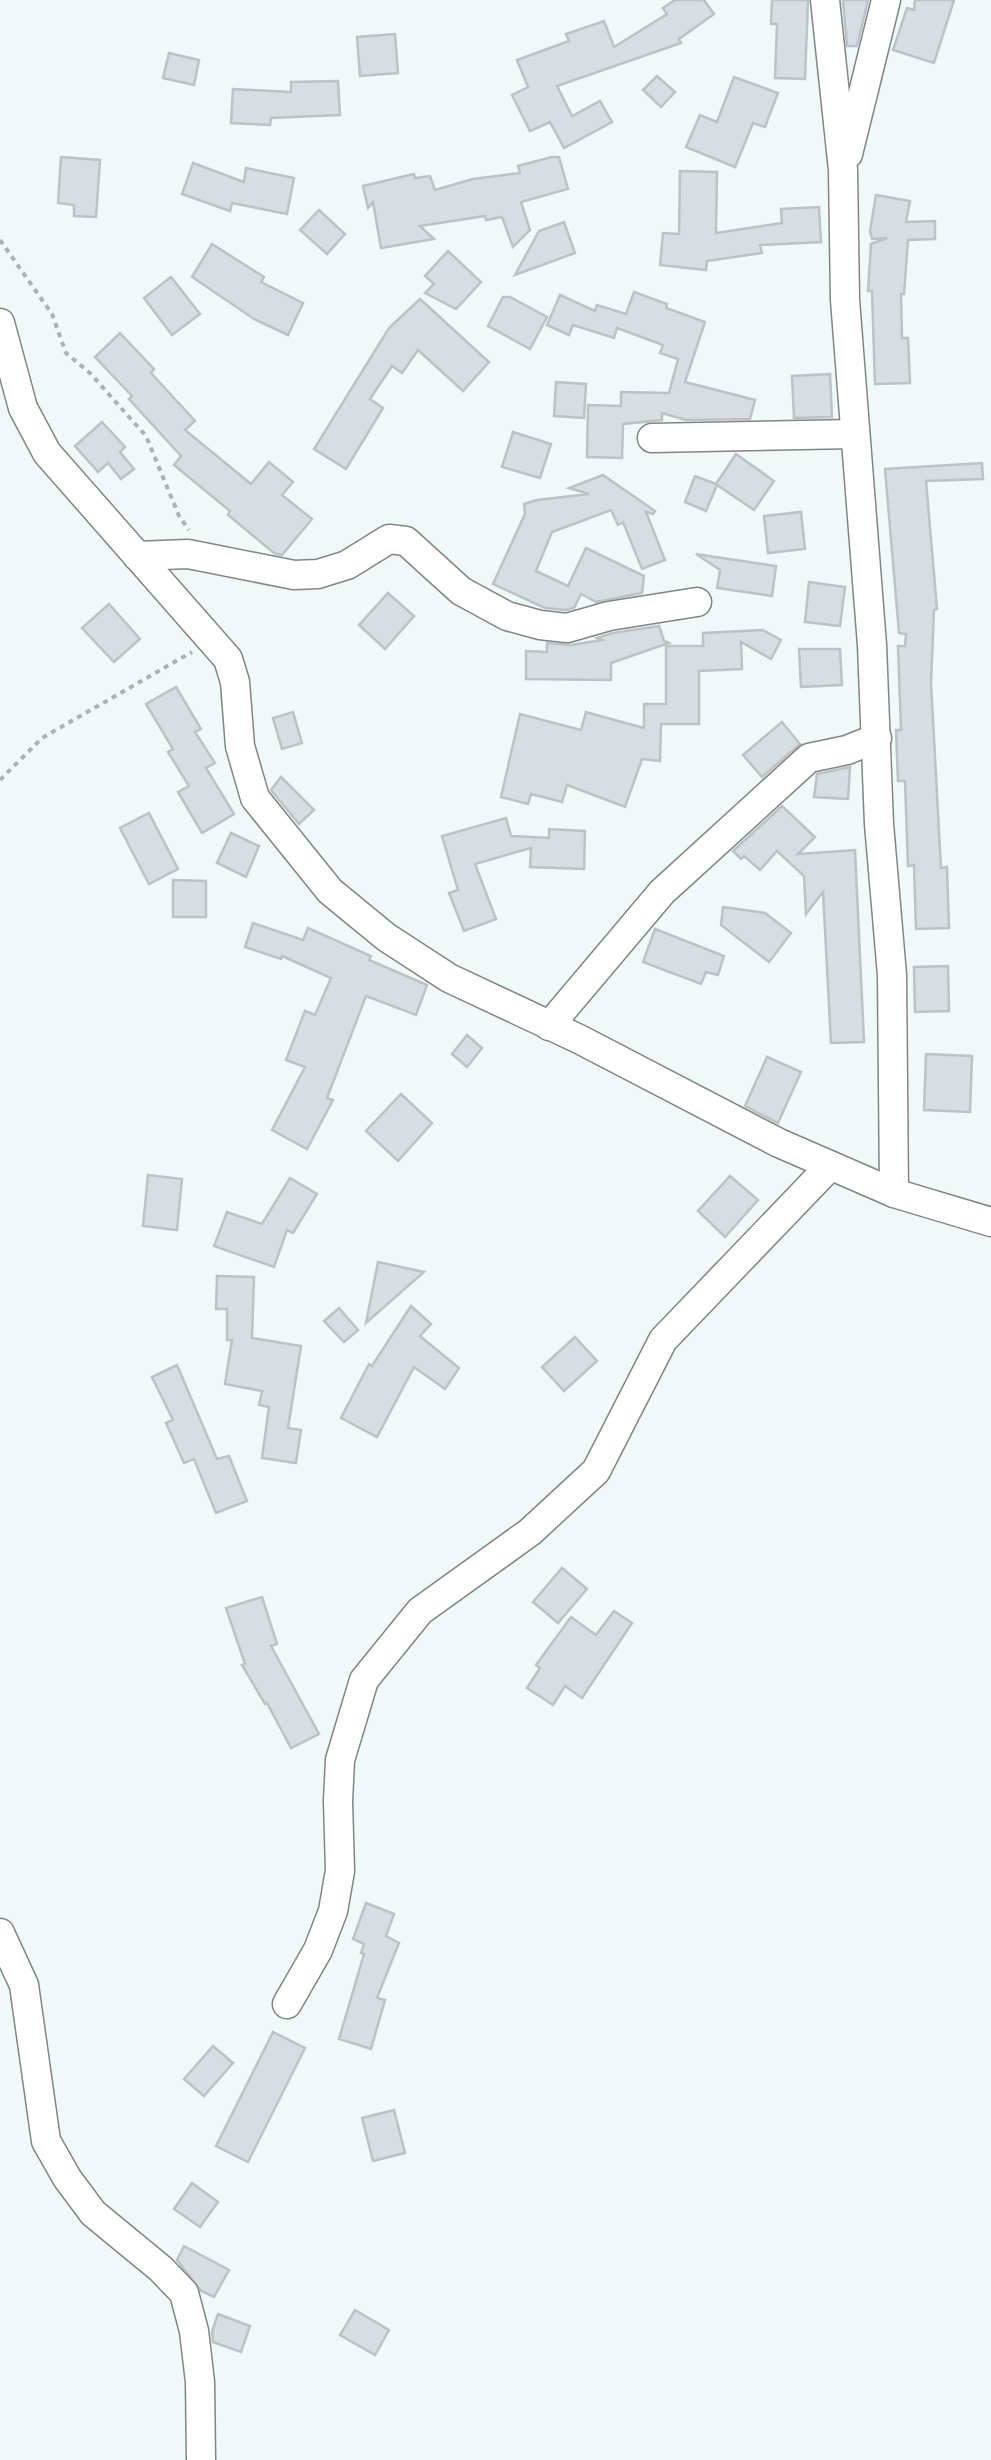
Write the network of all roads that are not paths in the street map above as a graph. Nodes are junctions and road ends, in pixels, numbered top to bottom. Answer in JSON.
{"nodes":[{"id":1,"x":825,"y":0,"type":"edge"},
{"id":2,"x":886,"y":0,"type":"edge"},
{"id":3,"x":843,"y":170,"type":"junction"},
{"id":4,"x":0,"y":322,"type":"edge"},
{"id":5,"x":854,"y":434,"type":"junction"},
{"id":6,"x":652,"y":438,"type":"dead end"},
{"id":7,"x":137,"y":556,"type":"junction"},
{"id":8,"x":697,"y":602,"type":"dead end"},
{"id":9,"x":878,"y":738,"type":"junction"},
{"id":10,"x":550,"y":1026,"type":"junction"},
{"id":11,"x":830,"y":1166,"type":"junction"},
{"id":12,"x":894,"y":1193,"type":"junction"},
{"id":13,"x":991,"y":1222,"type":"edge"},
{"id":14,"x":0,"y":1933,"type":"edge"},
{"id":15,"x":287,"y":2004,"type":"dead end"},
{"id":16,"x":200,"y":2460,"type":"edge"}],
"edges":[{"from":1,"to":3,"type":"street"},
{"from":2,"to":3,"type":"street"},
{"from":3,"to":5,"type":"street"},
{"from":4,"to":7,"type":"street"},
{"from":5,"to":6,"type":"street"},
{"from":5,"to":9,"type":"street"},
{"from":7,"to":8,"type":"street"},
{"from":7,"to":10,"type":"street"},
{"from":9,"to":10,"type":"street"},
{"from":9,"to":12,"type":"street"},
{"from":10,"to":11,"type":"street"},
{"from":11,"to":12,"type":"street"},
{"from":11,"to":15,"type":"street"},
{"from":12,"to":13,"type":"street"},
{"from":14,"to":16,"type":"street"}]}
